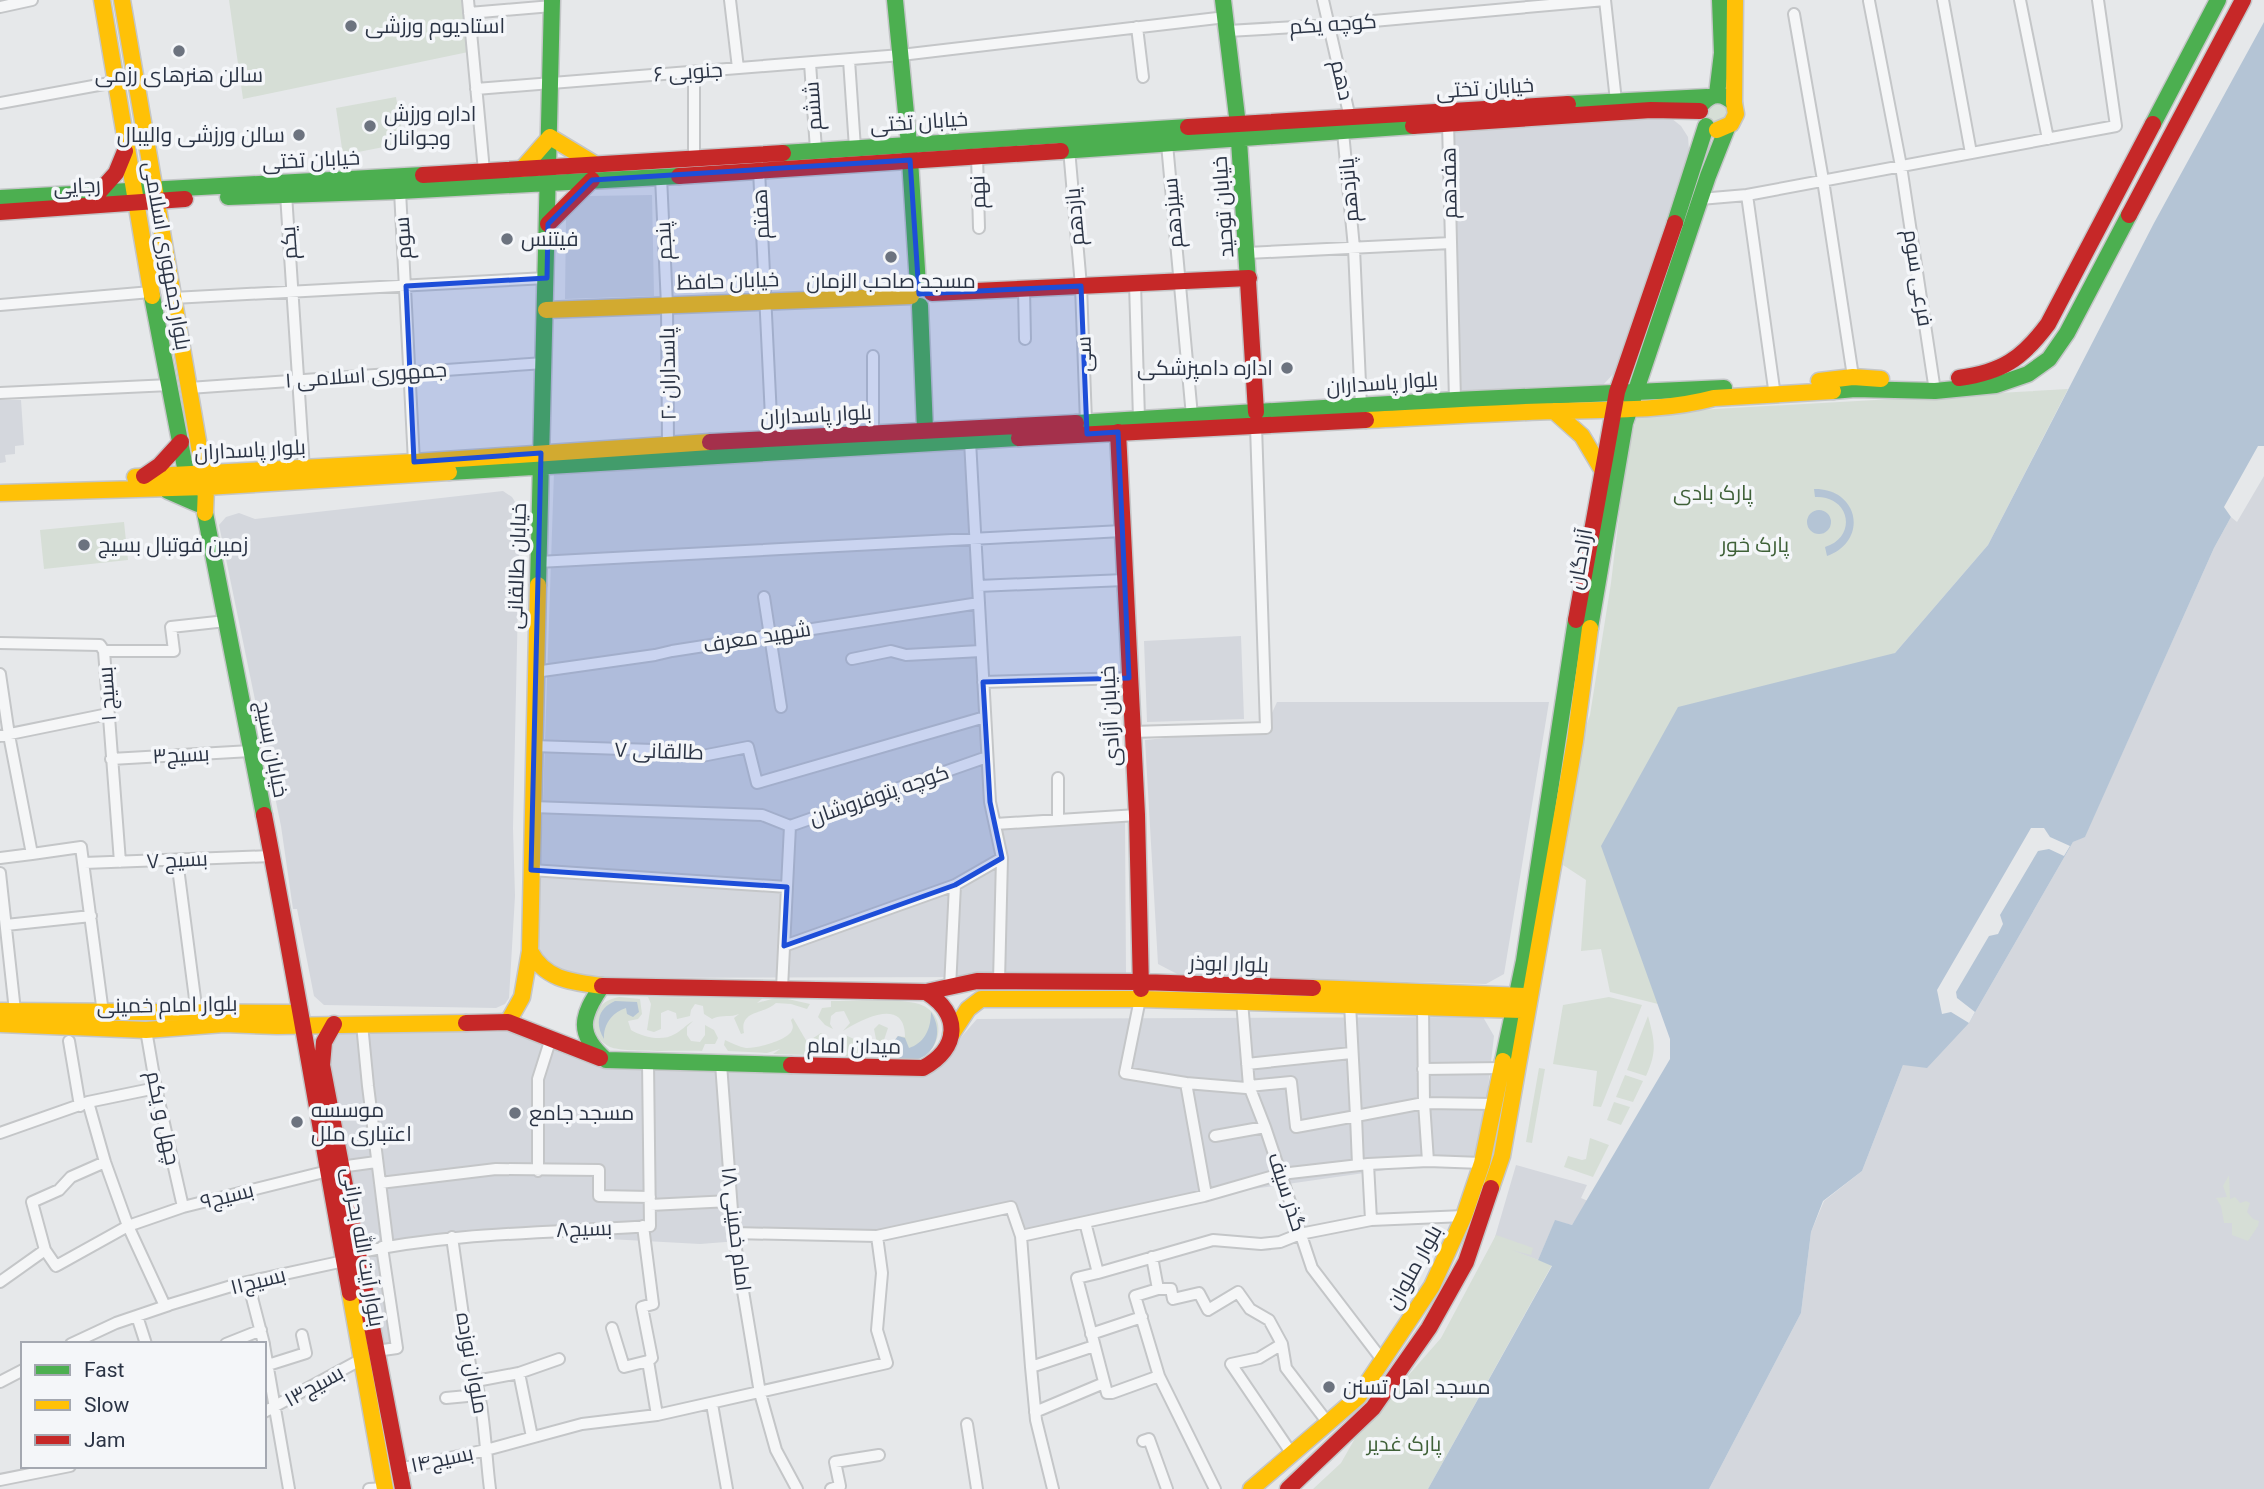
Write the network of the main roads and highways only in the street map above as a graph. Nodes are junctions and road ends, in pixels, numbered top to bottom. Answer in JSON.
{"nodes":[{"id":1,"x":102,"y":0,"type":"edge"},
{"id":2,"x":122,"y":0,"type":"edge"},
{"id":3,"x":895,"y":0,"type":"edge"},
{"id":4,"x":1720,"y":0,"type":"edge"},
{"id":5,"x":1735,"y":0,"type":"edge"},
{"id":6,"x":2218,"y":0,"type":"edge"},
{"id":7,"x":2243,"y":0,"type":"edge"},
{"id":8,"x":552,"y":3,"type":"edge"},
{"id":9,"x":1226,"y":16,"type":"edge"},
{"id":10,"x":1734,"y":103,"type":"junction"},
{"id":11,"x":1707,"y":107,"type":"junction"},
{"id":12,"x":1347,"y":125,"type":"junction"},
{"id":13,"x":1727,"y":128,"type":"junction"},
{"id":14,"x":1239,"y":132,"type":"junction"},
{"id":15,"x":550,"y":136,"type":"junction"},
{"id":16,"x":125,"y":149,"type":"junction"},
{"id":17,"x":910,"y":152,"type":"junction"},
{"id":18,"x":593,"y":163,"type":"junction"},
{"id":19,"x":151,"y":168,"type":"junction"},
{"id":20,"x":522,"y":169,"type":"junction"},
{"id":21,"x":549,"y":175,"type":"junction"},
{"id":22,"x":592,"y":180,"type":"junction"},
{"id":23,"x":179,"y":194,"type":"junction"},
{"id":24,"x":156,"y":195,"type":"junction"},
{"id":25,"x":135,"y":196,"type":"junction"},
{"id":26,"x":0,"y":198,"type":"edge"},
{"id":27,"x":102,"y":199,"type":"junction"},
{"id":28,"x":0,"y":212,"type":"edge"},
{"id":29,"x":160,"y":219,"type":"junction"},
{"id":30,"x":139,"y":222,"type":"junction"},
{"id":31,"x":548,"y":224,"type":"junction"},
{"id":32,"x":1249,"y":278,"type":"junction"},
{"id":33,"x":920,"y":295,"type":"junction"},
{"id":34,"x":546,"y":310,"type":"junction"},
{"id":35,"x":1854,"y":383,"type":"junction"},
{"id":36,"x":1775,"y":391,"type":"junction"},
{"id":37,"x":1626,"y":392,"type":"junction"},
{"id":38,"x":1478,"y":407,"type":"junction"},
{"id":39,"x":1554,"y":411,"type":"junction"},
{"id":40,"x":1621,"y":411,"type":"junction"},
{"id":41,"x":1256,"y":419,"type":"junction"},
{"id":42,"x":925,"y":430,"type":"junction"},
{"id":43,"x":1118,"y":432,"type":"junction"},
{"id":44,"x":181,"y":442,"type":"junction"},
{"id":45,"x":730,"y":447,"type":"junction"},
{"id":46,"x":541,"y":460,"type":"junction"},
{"id":47,"x":1601,"y":468,"type":"junction"},
{"id":48,"x":188,"y":480,"type":"junction"},
{"id":49,"x":205,"y":480,"type":"junction"},
{"id":50,"x":146,"y":482,"type":"junction"},
{"id":51,"x":0,"y":483,"type":"edge"},
{"id":52,"x":0,"y":493,"type":"edge"},
{"id":53,"x":201,"y":510,"type":"junction"},
{"id":54,"x":530,"y":951,"type":"junction"},
{"id":55,"x":977,"y":981,"type":"junction"},
{"id":56,"x":1141,"y":982,"type":"junction"},
{"id":57,"x":602,"y":986,"type":"junction"},
{"id":58,"x":298,"y":991,"type":"junction"},
{"id":59,"x":926,"y":992,"type":"junction"},
{"id":60,"x":981,"y":999,"type":"junction"},
{"id":61,"x":1140,"y":999,"type":"junction"},
{"id":62,"x":1522,"y":1003,"type":"junction"},
{"id":63,"x":8,"y":1011,"type":"edge"},
{"id":64,"x":301,"y":1019,"type":"junction"},
{"id":65,"x":126,"y":1021,"type":"junction"},
{"id":66,"x":509,"y":1022,"type":"junction"},
{"id":67,"x":0,"y":1024,"type":"edge"},
{"id":68,"x":334,"y":1024,"type":"junction"},
{"id":69,"x":277,"y":1026,"type":"junction"},
{"id":70,"x":951,"y":1035,"type":"junction"},
{"id":71,"x":305,"y":1048,"type":"junction"},
{"id":72,"x":606,"y":1060,"type":"junction"},
{"id":73,"x":322,"y":1107,"type":"junction"},
{"id":74,"x":369,"y":1355,"type":"junction"},
{"id":75,"x":380,"y":1489,"type":"edge"},
{"id":76,"x":403,"y":1489,"type":"edge"},
{"id":77,"x":1251,"y":1489,"type":"edge"},
{"id":78,"x":1289,"y":1489,"type":"edge"}],
"edges":[{"from":1,"to":16,"type":"main road","name":"بلوار جمهوری اسلامی"},
{"from":2,"to":19,"type":"main road","name":"بلوار جمهوری اسلامی"},
{"from":3,"to":17,"type":"main road"},
{"from":4,"to":11,"type":"main road","name":"آزادگان"},
{"from":5,"to":10,"type":"main road"},
{"from":6,"to":35,"type":"main road"},
{"from":7,"to":35,"type":"main road"},
{"from":8,"to":15,"type":"main road","name":"خیابان طالقانی"},
{"from":9,"to":14,"type":"main road","name":"خیابان توحید"},
{"from":10,"to":11,"type":"main road"},
{"from":10,"to":13,"type":"main road","name":"آزادگان"},
{"from":11,"to":12,"type":"main road","name":"خیابان تختی"},
{"from":11,"to":12,"type":"main road","name":"خیابان تختی"},
{"from":11,"to":13,"type":"main road"},
{"from":11,"to":37,"type":"main road","name":"آزادگان"},
{"from":12,"to":14,"type":"main road","name":"خیابان تختی"},
{"from":13,"to":37,"type":"main road","name":"آزادگان"},
{"from":14,"to":17,"type":"main road","name":"خیابان تختی"},
{"from":14,"to":17,"type":"main road","name":"خیابان تختی"},
{"from":14,"to":32,"type":"main road","name":"خیابان توحید"},
{"from":15,"to":18,"type":"main road"},
{"from":15,"to":20,"type":"main road"},
{"from":15,"to":21,"type":"main road","name":"خیابان طالقانی"},
{"from":16,"to":25,"type":"main road","name":"بلوار جمهوری اسلامی"},
{"from":16,"to":27,"type":"main road"},
{"from":17,"to":18,"type":"main road","name":"خیابان تختی"},
{"from":17,"to":22,"type":"main road","name":"خیابان تختی"},
{"from":17,"to":33,"type":"main road"},
{"from":18,"to":21,"type":"main road","name":"خیابان تختی"},
{"from":19,"to":23,"type":"main road"},
{"from":19,"to":24,"type":"main road","name":"بلوار جمهوری اسلامی"},
{"from":20,"to":21,"type":"main road","name":"خیابان تختی"},
{"from":20,"to":23,"type":"main road","name":"خیابان تختی"},
{"from":21,"to":22,"type":"main road","name":"خیابان تختی"},
{"from":21,"to":23,"type":"main road","name":"خیابان تختی"},
{"from":21,"to":31,"type":"main road","name":"خیابان طالقانی"},
{"from":22,"to":31,"type":"main road"},
{"from":23,"to":24,"type":"main road","name":"خیابان تختی"},
{"from":23,"to":29,"type":"main road"},
{"from":24,"to":25,"type":"main road","name":"رجایی"},
{"from":24,"to":29,"type":"main road","name":"بلوار جمهوری اسلامی"},
{"from":25,"to":27,"type":"main road","name":"رجایی"},
{"from":25,"to":30,"type":"main road","name":"بلوار جمهوری اسلامی"},
{"from":26,"to":27,"type":"main road","name":"رجایی"},
{"from":27,"to":28,"type":"main road","name":"رجایی"},
{"from":27,"to":30,"type":"main road"},
{"from":29,"to":49,"type":"main road","name":"بلوار جمهوری اسلامی"},
{"from":30,"to":44,"type":"main road","name":"بلوار جمهوری اسلامی"},
{"from":31,"to":34,"type":"main road","name":"خیابان طالقانی"},
{"from":32,"to":33,"type":"main road","name":"خیابان حافظ"},
{"from":32,"to":41,"type":"main road","name":"خیابان توحید"},
{"from":33,"to":34,"type":"main road","name":"خیابان حافظ"},
{"from":33,"to":42,"type":"main road"},
{"from":34,"to":46,"type":"main road","name":"خیابان طالقانی"},
{"from":35,"to":36,"type":"main road"},
{"from":36,"to":37,"type":"main road","name":"بلوار پاسداران"},
{"from":36,"to":40,"type":"main road","name":"بلوار پاسداران"},
{"from":37,"to":38,"type":"main road","name":"بلوار پاسداران"},
{"from":37,"to":40,"type":"main road","name":"آزادگان"},
{"from":38,"to":39,"type":"main road","name":"بلوار پاسداران"},
{"from":38,"to":41,"type":"main road","name":"بلوار پاسداران"},
{"from":38,"to":41,"type":"main road","name":"بلوار پاسداران"},
{"from":39,"to":40,"type":"main road","name":"بلوار پاسداران"},
{"from":39,"to":47,"type":"main road"},
{"from":40,"to":47,"type":"main road","name":"آزادگان"},
{"from":40,"to":62,"type":"main road","name":"آزادگان"},
{"from":41,"to":42,"type":"main road","name":"بلوار پاسداران"},
{"from":41,"to":43,"type":"main road","name":"بلوار پاسداران"},
{"from":42,"to":45,"type":"main road","name":"بلوار پاسداران"},
{"from":43,"to":45,"type":"main road","name":"بلوار پاسداران"},
{"from":43,"to":56,"type":"main road","name":"خیابان آزادی"},
{"from":44,"to":48,"type":"main road","name":"بلوار جمهوری اسلامی"},
{"from":44,"to":50,"type":"main road"},
{"from":45,"to":46,"type":"main road","name":"بلوار پاسداران"},
{"from":45,"to":46,"type":"main road","name":"بلوار پاسداران"},
{"from":46,"to":49,"type":"main road","name":"بلوار پاسداران"},
{"from":46,"to":49,"type":"main road","name":"بلوار پاسداران"},
{"from":46,"to":54,"type":"main road","name":"خیابان طالقانی"},
{"from":47,"to":62,"type":"main road","name":"آزادگان"},
{"from":48,"to":49,"type":"main road","name":"بلوار پاسداران"},
{"from":48,"to":50,"type":"main road","name":"بلوار پاسداران"},
{"from":48,"to":53,"type":"main road","name":"بلوار جمهوری اسلامی"},
{"from":49,"to":53,"type":"main road","name":"بلوار جمهوری اسلامی"},
{"from":50,"to":51,"type":"main road","name":"بلوار پاسداران"},
{"from":50,"to":52,"type":"main road","name":"بلوار پاسداران"},
{"from":50,"to":53,"type":"main road"},
{"from":53,"to":58,"type":"main road","name":"خیابان بسیج"},
{"from":54,"to":57,"type":"main road"},
{"from":54,"to":66,"type":"main road","name":"خیابان طالقانی"},
{"from":55,"to":56,"type":"main road","name":"بلوار ابوذر"},
{"from":55,"to":59,"type":"main road","name":"بلوار ابوذر"},
{"from":55,"to":60,"type":"main road"},
{"from":56,"to":61,"type":"main road","name":"خیابان آزادی"},
{"from":56,"to":62,"type":"main road","name":"بلوار ابوذر"},
{"from":57,"to":59,"type":"main road"},
{"from":57,"to":72,"type":"main road"},
{"from":58,"to":64,"type":"main road","name":"خیابان بسیج"},
{"from":58,"to":68,"type":"main road"},
{"from":59,"to":70,"type":"main road"},
{"from":60,"to":61,"type":"main road","name":"بلوار ابوذر"},
{"from":60,"to":70,"type":"main road"},
{"from":61,"to":62,"type":"main road","name":"بلوار ابوذر"},
{"from":62,"to":77,"type":"main road","name":"بلوار ملوان"},
{"from":62,"to":78,"type":"main road","name":"بلوار ملوان"},
{"from":63,"to":65,"type":"main road","name":"بلوار امام خمینی"},
{"from":64,"to":65,"type":"main road","name":"بلوار امام خمینی"},
{"from":64,"to":68,"type":"main road","name":"بلوار امام خمینی"},
{"from":64,"to":69,"type":"main road","name":"بلوار امام خمینی"},
{"from":64,"to":71,"type":"main road","name":"بلوار آیت الله بحرانی"},
{"from":65,"to":67,"type":"main road","name":"بلوار امام خمینی"},
{"from":65,"to":69,"type":"main road","name":"بلوار امام خمینی"},
{"from":66,"to":68,"type":"main road","name":"بلوار امام خمینی"},
{"from":66,"to":72,"type":"main road","name":"میدان امام"},
{"from":68,"to":73,"type":"main road","name":"بلوار آیت الله بحرانی"},
{"from":69,"to":71,"type":"main road"},
{"from":70,"to":72,"type":"main road","name":"میدان امام"},
{"from":71,"to":73,"type":"main road","name":"بلوار آیت الله بحرانی"},
{"from":73,"to":74,"type":"main road","name":"بلوار آیت الله بحرانی"},
{"from":74,"to":75,"type":"main road","name":"بلوار آیت الله بحرانی"},
{"from":74,"to":76,"type":"main road","name":"بلوار آیت الله بحرانی"}]}
